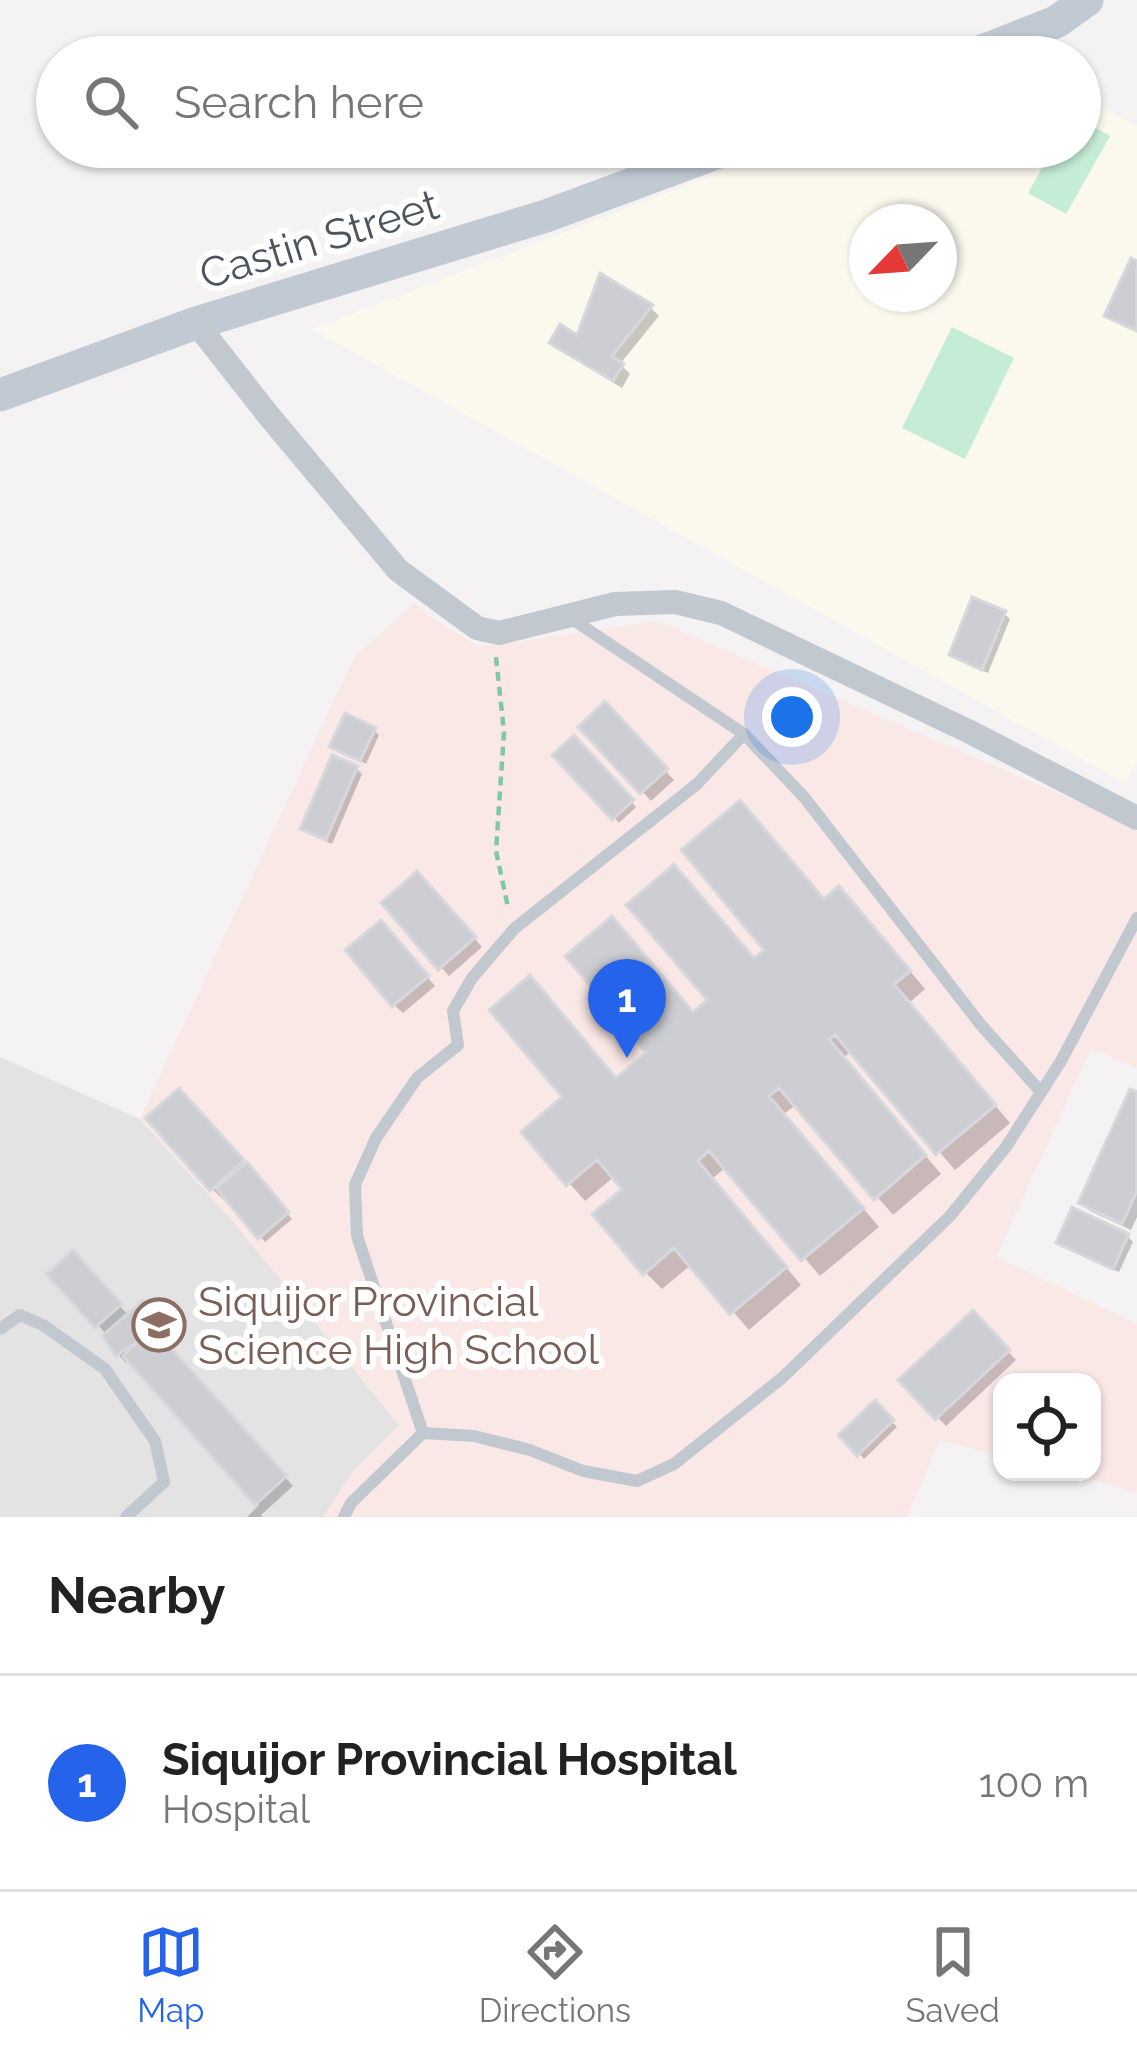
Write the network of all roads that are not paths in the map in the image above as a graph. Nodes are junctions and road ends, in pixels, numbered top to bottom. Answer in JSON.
{"nodes":[{"id":1,"x":1087,"y":0,"type":"edge"},
{"id":2,"x":1021,"y":36,"type":"edge"},
{"id":3,"x":675,"y":168,"type":"edge"},
{"id":4,"x":196,"y":323,"type":"junction"},
{"id":5,"x":0,"y":395,"type":"edge"},
{"id":6,"x":566,"y":615,"type":"junction"},
{"id":7,"x":744,"y":734,"type":"junction"},
{"id":8,"x":1137,"y":818,"type":"edge"},
{"id":9,"x":1137,"y":918,"type":"edge"},
{"id":10,"x":1042,"y":1092,"type":"junction"},
{"id":11,"x":4,"y":1322,"type":"edge"},
{"id":12,"x":423,"y":1433,"type":"junction"},
{"id":13,"x":126,"y":1517,"type":"edge"},
{"id":14,"x":344,"y":1517,"type":"edge"}],
"edges":[{"from":1,"to":2,"type":"street"},
{"from":3,"to":4,"type":"street","name":"Castin Street"},
{"from":4,"to":5,"type":"street","name":"Castin Street"},
{"from":4,"to":6,"type":"street"},
{"from":6,"to":7,"type":"lane"},
{"from":6,"to":8,"type":"street"},
{"from":7,"to":10,"type":"lane"},
{"from":7,"to":12,"type":"lane"},
{"from":9,"to":10,"type":"lane"},
{"from":10,"to":12,"type":"lane"},
{"from":11,"to":13,"type":"lane"},
{"from":12,"to":14,"type":"lane"}]}
